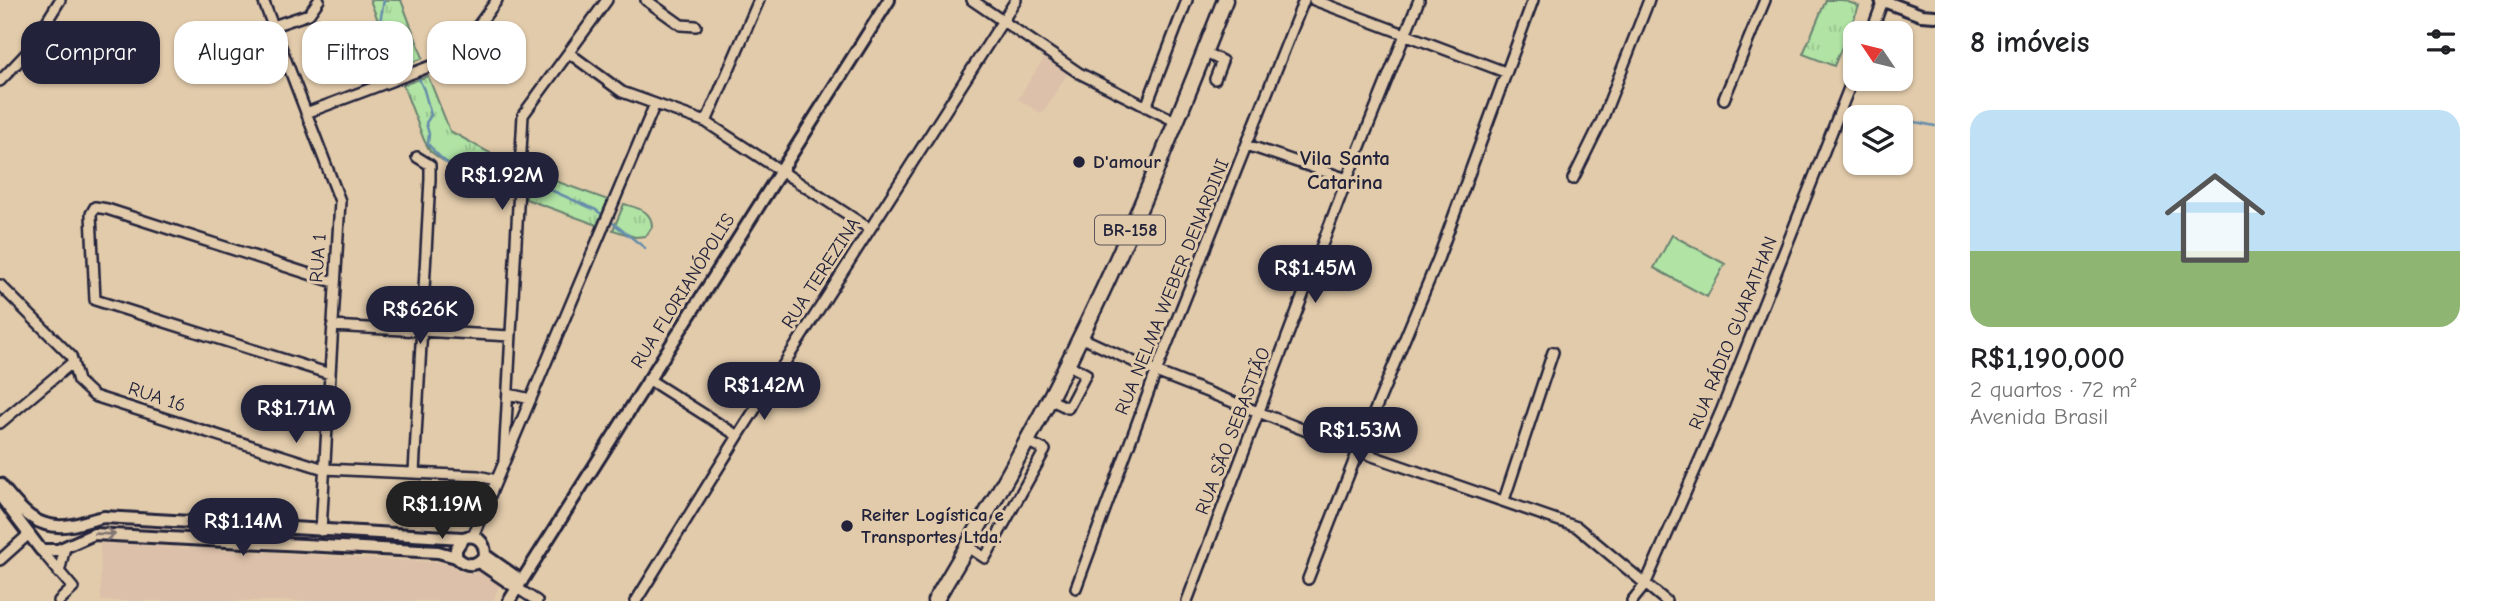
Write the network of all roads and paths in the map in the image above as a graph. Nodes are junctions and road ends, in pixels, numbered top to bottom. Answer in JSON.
{"nodes":[{"id":1,"x":60,"y":0,"type":"edge"},
{"id":2,"x":263,"y":0,"type":"edge"},
{"id":3,"x":319,"y":0,"type":"edge"},
{"id":4,"x":496,"y":0,"type":"edge"},
{"id":5,"x":607,"y":0,"type":"edge"},
{"id":6,"x":646,"y":0,"type":"edge"},
{"id":7,"x":759,"y":0,"type":"edge"},
{"id":8,"x":889,"y":0,"type":"edge"},
{"id":9,"x":972,"y":0,"type":"edge"},
{"id":10,"x":1016,"y":0,"type":"edge"},
{"id":11,"x":1187,"y":0,"type":"edge"},
{"id":12,"x":1225,"y":0,"type":"edge"},
{"id":13,"x":1304,"y":0,"type":"edge"},
{"id":14,"x":1314,"y":0,"type":"edge"},
{"id":15,"x":1419,"y":0,"type":"edge"},
{"id":16,"x":1533,"y":0,"type":"edge"},
{"id":17,"x":1649,"y":0,"type":"edge"},
{"id":18,"x":1765,"y":0,"type":"edge"},
{"id":19,"x":1882,"y":0,"type":"edge"},
{"id":20,"x":1935,"y":16,"type":"edge"},
{"id":21,"x":1003,"y":20,"type":"junction"},
{"id":22,"x":271,"y":21,"type":"edge"},
{"id":23,"x":288,"y":21,"type":"edge"},
{"id":24,"x":1875,"y":21,"type":"edge"},
{"id":25,"x":695,"y":26,"type":"dead end"},
{"id":26,"x":1406,"y":35,"type":"junction"},
{"id":27,"x":1205,"y":52,"type":"junction"},
{"id":28,"x":569,"y":53,"type":"junction"},
{"id":29,"x":288,"y":66,"type":"edge"},
{"id":30,"x":1505,"y":72,"type":"junction"},
{"id":31,"x":1215,"y":79,"type":"dead end"},
{"id":32,"x":0,"y":81,"type":"edge"},
{"id":33,"x":1848,"y":91,"type":"edge"},
{"id":34,"x":1724,"y":99,"type":"dead end"},
{"id":35,"x":655,"y":104,"type":"junction"},
{"id":36,"x":1146,"y":107,"type":"junction"},
{"id":37,"x":306,"y":113,"type":"junction"},
{"id":38,"x":706,"y":122,"type":"junction"},
{"id":39,"x":1177,"y":122,"type":"junction"},
{"id":40,"x":1247,"y":145,"type":"junction"},
{"id":41,"x":417,"y":158,"type":"dead end"},
{"id":42,"x":779,"y":170,"type":"junction"},
{"id":43,"x":1347,"y":179,"type":"junction"},
{"id":44,"x":1573,"y":179,"type":"dead end"},
{"id":45,"x":870,"y":229,"type":"junction"},
{"id":46,"x":334,"y":282,"type":"junction"},
{"id":47,"x":0,"y":285,"type":"edge"},
{"id":48,"x":332,"y":326,"type":"junction"},
{"id":49,"x":422,"y":331,"type":"junction"},
{"id":50,"x":510,"y":336,"type":"junction"},
{"id":51,"x":1080,"y":338,"type":"junction"},
{"id":52,"x":1553,"y":352,"type":"dead end"},
{"id":53,"x":72,"y":362,"type":"junction"},
{"id":54,"x":1067,"y":364,"type":"junction"},
{"id":55,"x":1156,"y":372,"type":"junction"},
{"id":56,"x":330,"y":374,"type":"junction"},
{"id":57,"x":648,"y":379,"type":"junction"},
{"id":58,"x":508,"y":394,"type":"junction"},
{"id":59,"x":531,"y":399,"type":"junction"},
{"id":60,"x":1049,"y":399,"type":"junction"},
{"id":61,"x":1258,"y":412,"type":"junction"},
{"id":62,"x":0,"y":423,"type":"edge"},
{"id":63,"x":738,"y":436,"type":"junction"},
{"id":64,"x":1026,"y":441,"type":"junction"},
{"id":65,"x":1358,"y":451,"type":"junction"},
{"id":66,"x":504,"y":461,"type":"junction"},
{"id":67,"x":324,"y":469,"type":"junction"},
{"id":68,"x":414,"y":473,"type":"junction"},
{"id":69,"x":496,"y":480,"type":"junction"},
{"id":70,"x":1004,"y":480,"type":"junction"},
{"id":71,"x":0,"y":484,"type":"edge"},
{"id":72,"x":1022,"y":491,"type":"junction"},
{"id":73,"x":0,"y":496,"type":"edge"},
{"id":74,"x":1504,"y":500,"type":"junction"},
{"id":75,"x":982,"y":521,"type":"junction"},
{"id":76,"x":45,"y":524,"type":"junction"},
{"id":77,"x":57,"y":525,"type":"junction"},
{"id":78,"x":271,"y":528,"type":"junction"},
{"id":79,"x":321,"y":531,"type":"junction"},
{"id":80,"x":999,"y":532,"type":"junction"},
{"id":81,"x":29,"y":534,"type":"junction"},
{"id":82,"x":468,"y":537,"type":"junction"},
{"id":83,"x":270,"y":543,"type":"junction"},
{"id":84,"x":968,"y":546,"type":"junction"},
{"id":85,"x":65,"y":547,"type":"junction"},
{"id":86,"x":41,"y":550,"type":"junction"},
{"id":87,"x":456,"y":557,"type":"junction"},
{"id":88,"x":482,"y":559,"type":"junction"},
{"id":89,"x":0,"y":560,"type":"edge"},
{"id":90,"x":59,"y":573,"type":"junction"},
{"id":91,"x":1308,"y":579,"type":"dead end"},
{"id":92,"x":519,"y":584,"type":"junction"},
{"id":93,"x":1645,"y":585,"type":"junction"},
{"id":94,"x":1076,"y":588,"type":"dead end"},
{"id":95,"x":60,"y":601,"type":"edge"},
{"id":96,"x":509,"y":601,"type":"edge"},
{"id":97,"x":537,"y":601,"type":"edge"},
{"id":98,"x":636,"y":601,"type":"edge"},
{"id":99,"x":935,"y":601,"type":"edge"},
{"id":100,"x":1187,"y":601,"type":"edge"},
{"id":101,"x":1632,"y":601,"type":"edge"},
{"id":102,"x":1666,"y":601,"type":"edge"}],
"edges":[{"from":1,"to":32,"type":"street"},
{"from":2,"to":22,"type":"street","name":"RUA 1"},
{"from":3,"to":23,"type":"street"},
{"from":4,"to":37,"type":"street"},
{"from":5,"to":28,"type":"street"},
{"from":6,"to":25,"type":"street"},
{"from":7,"to":38,"type":"street"},
{"from":8,"to":42,"type":"street","name":"RUA FLORIANÓPOLIS"},
{"from":9,"to":21,"type":"street"},
{"from":10,"to":21,"type":"street","name":"RUA TEREZINA"},
{"from":11,"to":36,"type":"street"},
{"from":12,"to":27,"type":"highway","number":"BR-158"},
{"from":13,"to":40,"type":"street","name":"RUA NELMA WEBER DENARDINI"},
{"from":14,"to":26,"type":"street"},
{"from":15,"to":26,"type":"street","name":"RUA SÃO SEBASTIÃO"},
{"from":16,"to":30,"type":"street"},
{"from":17,"to":44,"type":"street"},
{"from":18,"to":34,"type":"street"},
{"from":19,"to":20,"type":"street"},
{"from":19,"to":24,"type":"street"},
{"from":21,"to":36,"type":"street"},
{"from":21,"to":45,"type":"street","name":"RUA TEREZINA"},
{"from":26,"to":30,"type":"street"},
{"from":26,"to":43,"type":"street","name":"RUA SÃO SEBASTIÃO"},
{"from":27,"to":31,"type":"street"},
{"from":27,"to":39,"type":"highway","number":"BR-158"},
{"from":28,"to":35,"type":"street"},
{"from":28,"to":50,"type":"street"},
{"from":29,"to":37,"type":"street","name":"RUA 1"},
{"from":30,"to":65,"type":"street"},
{"from":33,"to":93,"type":"street","name":"RUA RÁDIO GUARATHAN"},
{"from":35,"to":38,"type":"street"},
{"from":35,"to":59,"type":"street"},
{"from":36,"to":39,"type":"street"},
{"from":37,"to":46,"type":"street","name":"RUA 1"},
{"from":38,"to":42,"type":"street"},
{"from":39,"to":51,"type":"highway","number":"BR-158"},
{"from":40,"to":43,"type":"street"},
{"from":40,"to":55,"type":"street","name":"RUA NELMA WEBER DENARDINI"},
{"from":41,"to":49,"type":"street"},
{"from":42,"to":45,"type":"street"},
{"from":42,"to":57,"type":"street","name":"RUA FLORIANÓPOLIS"},
{"from":43,"to":61,"type":"street","name":"RUA SÃO SEBASTIÃO"},
{"from":45,"to":63,"type":"street","name":"RUA TEREZINA"},
{"from":46,"to":48,"type":"street","name":"RUA 1"},
{"from":46,"to":56,"type":"street"},
{"from":47,"to":53,"type":"street"},
{"from":48,"to":49,"type":"street"},
{"from":48,"to":56,"type":"street","name":"RUA 1"},
{"from":49,"to":50,"type":"street"},
{"from":49,"to":68,"type":"street"},
{"from":50,"to":58,"type":"street"},
{"from":51,"to":54,"type":"highway","number":"BR-158"},
{"from":51,"to":55,"type":"street"},
{"from":52,"to":74,"type":"street"},
{"from":53,"to":62,"type":"street"},
{"from":53,"to":67,"type":"street","name":"RUA 16"},
{"from":54,"to":60,"type":"highway","number":"BR-158"},
{"from":54,"to":60,"type":"street"},
{"from":55,"to":61,"type":"street"},
{"from":55,"to":94,"type":"street","name":"RUA NELMA WEBER DENARDINI"},
{"from":56,"to":67,"type":"street","name":"RUA 1"},
{"from":57,"to":63,"type":"street"},
{"from":57,"to":92,"type":"street","name":"RUA FLORIANÓPOLIS"},
{"from":58,"to":59,"type":"street"},
{"from":58,"to":66,"type":"street"},
{"from":59,"to":66,"type":"street"},
{"from":60,"to":64,"type":"highway","number":"BR-158"},
{"from":61,"to":65,"type":"street"},
{"from":61,"to":100,"type":"street","name":"RUA SÃO SEBASTIÃO"},
{"from":63,"to":98,"type":"street","name":"RUA TEREZINA"},
{"from":64,"to":70,"type":"highway","number":"BR-158"},
{"from":64,"to":72,"type":"street"},
{"from":65,"to":74,"type":"street"},
{"from":65,"to":91,"type":"street"},
{"from":66,"to":69,"type":"street"},
{"from":67,"to":68,"type":"street","name":"RUA 16"},
{"from":67,"to":79,"type":"street","name":"RUA 1"},
{"from":68,"to":69,"type":"street","name":"RUA 16"},
{"from":69,"to":82,"type":"street"},
{"from":70,"to":72,"type":"street"},
{"from":70,"to":75,"type":"highway","number":"BR-158"},
{"from":71,"to":76,"type":"street"},
{"from":72,"to":80,"type":"street"},
{"from":73,"to":81,"type":"street"},
{"from":74,"to":93,"type":"street"},
{"from":75,"to":80,"type":"street"},
{"from":75,"to":84,"type":"highway","number":"BR-158"},
{"from":76,"to":77,"type":"street"},
{"from":76,"to":81,"type":"street"},
{"from":77,"to":78,"type":"street"},
{"from":77,"to":85,"type":"street"},
{"from":78,"to":79,"type":"street"},
{"from":78,"to":83,"type":"street"},
{"from":79,"to":82,"type":"street"},
{"from":80,"to":84,"type":"street"},
{"from":81,"to":86,"type":"street"},
{"from":81,"to":89,"type":"street"},
{"from":82,"to":87,"type":"street"},
{"from":82,"to":88,"type":"street"},
{"from":85,"to":83,"type":"street","one_way":true},
{"from":83,"to":87,"type":"street"},
{"from":84,"to":99,"type":"highway","number":"BR-158"},
{"from":85,"to":86,"type":"street"},
{"from":85,"to":90,"type":"street"},
{"from":86,"to":90,"type":"street"},
{"from":87,"to":88,"type":"street"},
{"from":88,"to":92,"type":"street"},
{"from":90,"to":95,"type":"street"},
{"from":92,"to":96,"type":"street","name":"RUA FLORIANÓPOLIS"},
{"from":92,"to":97,"type":"street"},
{"from":93,"to":101,"type":"street","name":"RUA RÁDIO GUARATHAN"},
{"from":93,"to":102,"type":"street"}]}
